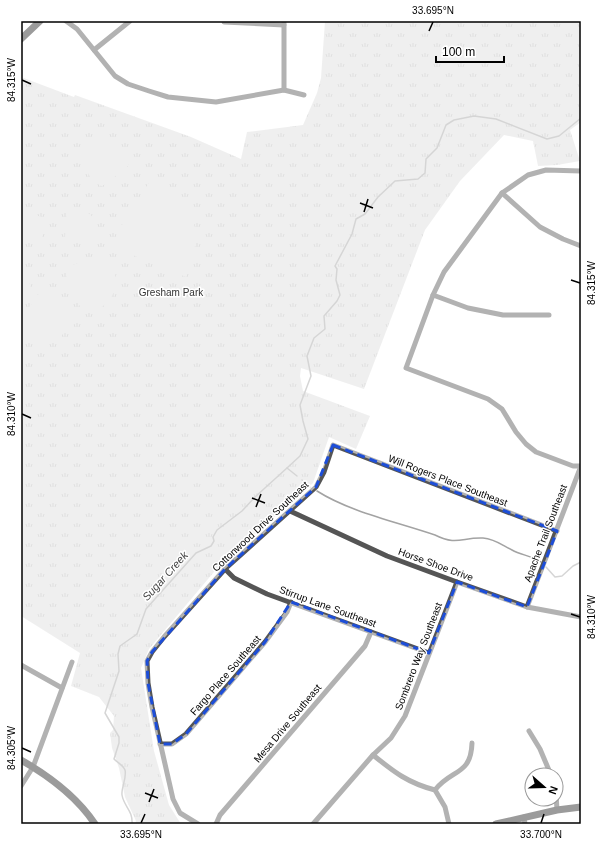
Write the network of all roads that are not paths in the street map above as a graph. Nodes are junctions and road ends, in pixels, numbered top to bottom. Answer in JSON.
{"nodes":[{"id":1,"x":40,"y":21,"type":"edge"},
{"id":2,"x":66,"y":21,"type":"edge"},
{"id":3,"x":130,"y":21,"type":"edge"},
{"id":4,"x":224,"y":22,"type":"dead end"},
{"id":5,"x":284,"y":23,"type":"edge"},
{"id":6,"x":21,"y":39,"type":"edge"},
{"id":7,"x":94,"y":50,"type":"junction"},
{"id":8,"x":284,"y":90,"type":"junction"},
{"id":9,"x":304,"y":95,"type":"dead end"},
{"id":10,"x":581,"y":171,"type":"edge"},
{"id":11,"x":502,"y":193,"type":"junction"},
{"id":12,"x":581,"y":246,"type":"edge"},
{"id":13,"x":433,"y":295,"type":"junction"},
{"id":14,"x":549,"y":315,"type":"dead end"},
{"id":15,"x":333,"y":445,"type":"joint"},
{"id":16,"x":581,"y":466,"type":"edge"},
{"id":17,"x":290,"y":512,"type":"junction"},
{"id":18,"x":557,"y":531,"type":"junction"},
{"id":19,"x":225,"y":569,"type":"junction"},
{"id":20,"x":457,"y":582,"type":"junction"},
{"id":21,"x":291,"y":602,"type":"junction"},
{"id":22,"x":527,"y":607,"type":"junction"},
{"id":23,"x":581,"y":617,"type":"edge"},
{"id":24,"x":371,"y":632,"type":"junction"},
{"id":25,"x":429,"y":653,"type":"junction"},
{"id":26,"x":72,"y":662,"type":"dead end"},
{"id":27,"x":21,"y":666,"type":"edge"},
{"id":28,"x":62,"y":688,"type":"junction"},
{"id":29,"x":529,"y":731,"type":"dead end"},
{"id":30,"x":472,"y":743,"type":"dead end"},
{"id":31,"x":160,"y":744,"type":"junction"},
{"id":32,"x":373,"y":756,"type":"junction"},
{"id":33,"x":21,"y":760,"type":"edge"},
{"id":34,"x":33,"y":767,"type":"junction"},
{"id":35,"x":548,"y":767,"type":"edge"},
{"id":36,"x":21,"y":786,"type":"edge"},
{"id":37,"x":435,"y":790,"type":"junction"},
{"id":38,"x":557,"y":807,"type":"edge"},
{"id":39,"x":581,"y":807,"type":"edge"},
{"id":40,"x":557,"y":810,"type":"junction"},
{"id":41,"x":524,"y":821,"type":"edge"},
{"id":42,"x":95,"y":824,"type":"edge"},
{"id":43,"x":198,"y":824,"type":"edge"},
{"id":44,"x":216,"y":824,"type":"edge"},
{"id":45,"x":313,"y":824,"type":"edge"},
{"id":46,"x":449,"y":824,"type":"edge"},
{"id":47,"x":496,"y":824,"type":"edge"}],
"edges":[{"from":1,"to":6,"type":"street"},
{"from":2,"to":7,"type":"street"},
{"from":3,"to":7,"type":"street"},
{"from":4,"to":5,"type":"street"},
{"from":5,"to":8,"type":"street"},
{"from":7,"to":8,"type":"street"},
{"from":8,"to":9,"type":"street"},
{"from":10,"to":11,"type":"street"},
{"from":11,"to":12,"type":"street"},
{"from":11,"to":13,"type":"street"},
{"from":13,"to":14,"type":"street"},
{"from":13,"to":16,"type":"street"},
{"from":15,"to":17,"type":"street","name":"Cottonwood Drive Southeast"},
{"from":15,"to":18,"type":"street","name":"Will Rogers Place Southeast"},
{"from":16,"to":18,"type":"street","name":"Apache Trail Southeast"},
{"from":17,"to":19,"type":"street","name":"Cottonwood Drive Southeast"},
{"from":17,"to":20,"type":"street","name":"Horse Shoe Drive"},
{"from":18,"to":22,"type":"street","name":"Apache Trail Southeast"},
{"from":19,"to":21,"type":"street","name":"Stirrup Lane Southeast"},
{"from":19,"to":31,"type":"street","name":"Cottonwood Drive Southeast"},
{"from":20,"to":22,"type":"street","name":"Horse Shoe Drive"},
{"from":20,"to":25,"type":"street","name":"Sombrero Way Southeast"},
{"from":21,"to":24,"type":"street","name":"Stirrup Lane Southeast"},
{"from":21,"to":31,"type":"street","name":"Fargo Place Southeast"},
{"from":22,"to":23,"type":"street","name":"Horse Shoe Drive"},
{"from":24,"to":25,"type":"street","name":"Stirrup Lane Southeast"},
{"from":24,"to":44,"type":"street","name":"Mesa Drive Southeast"},
{"from":25,"to":32,"type":"street","name":"Sombrero Way Southeast"},
{"from":26,"to":28,"type":"street"},
{"from":27,"to":28,"type":"street"},
{"from":28,"to":34,"type":"street"},
{"from":29,"to":35,"type":"street"},
{"from":30,"to":37,"type":"street"},
{"from":31,"to":43,"type":"street","name":"Cottonwood Drive Southeast"},
{"from":32,"to":37,"type":"street"},
{"from":32,"to":45,"type":"street","name":"Sombrero Way Southeast"},
{"from":33,"to":34,"type":"street"},
{"from":34,"to":36,"type":"street"},
{"from":34,"to":42,"type":"street"},
{"from":37,"to":46,"type":"street"},
{"from":38,"to":40,"type":"street"},
{"from":39,"to":40,"type":"street"},
{"from":40,"to":41,"type":"street"},
{"from":41,"to":47,"type":"street"}]}
